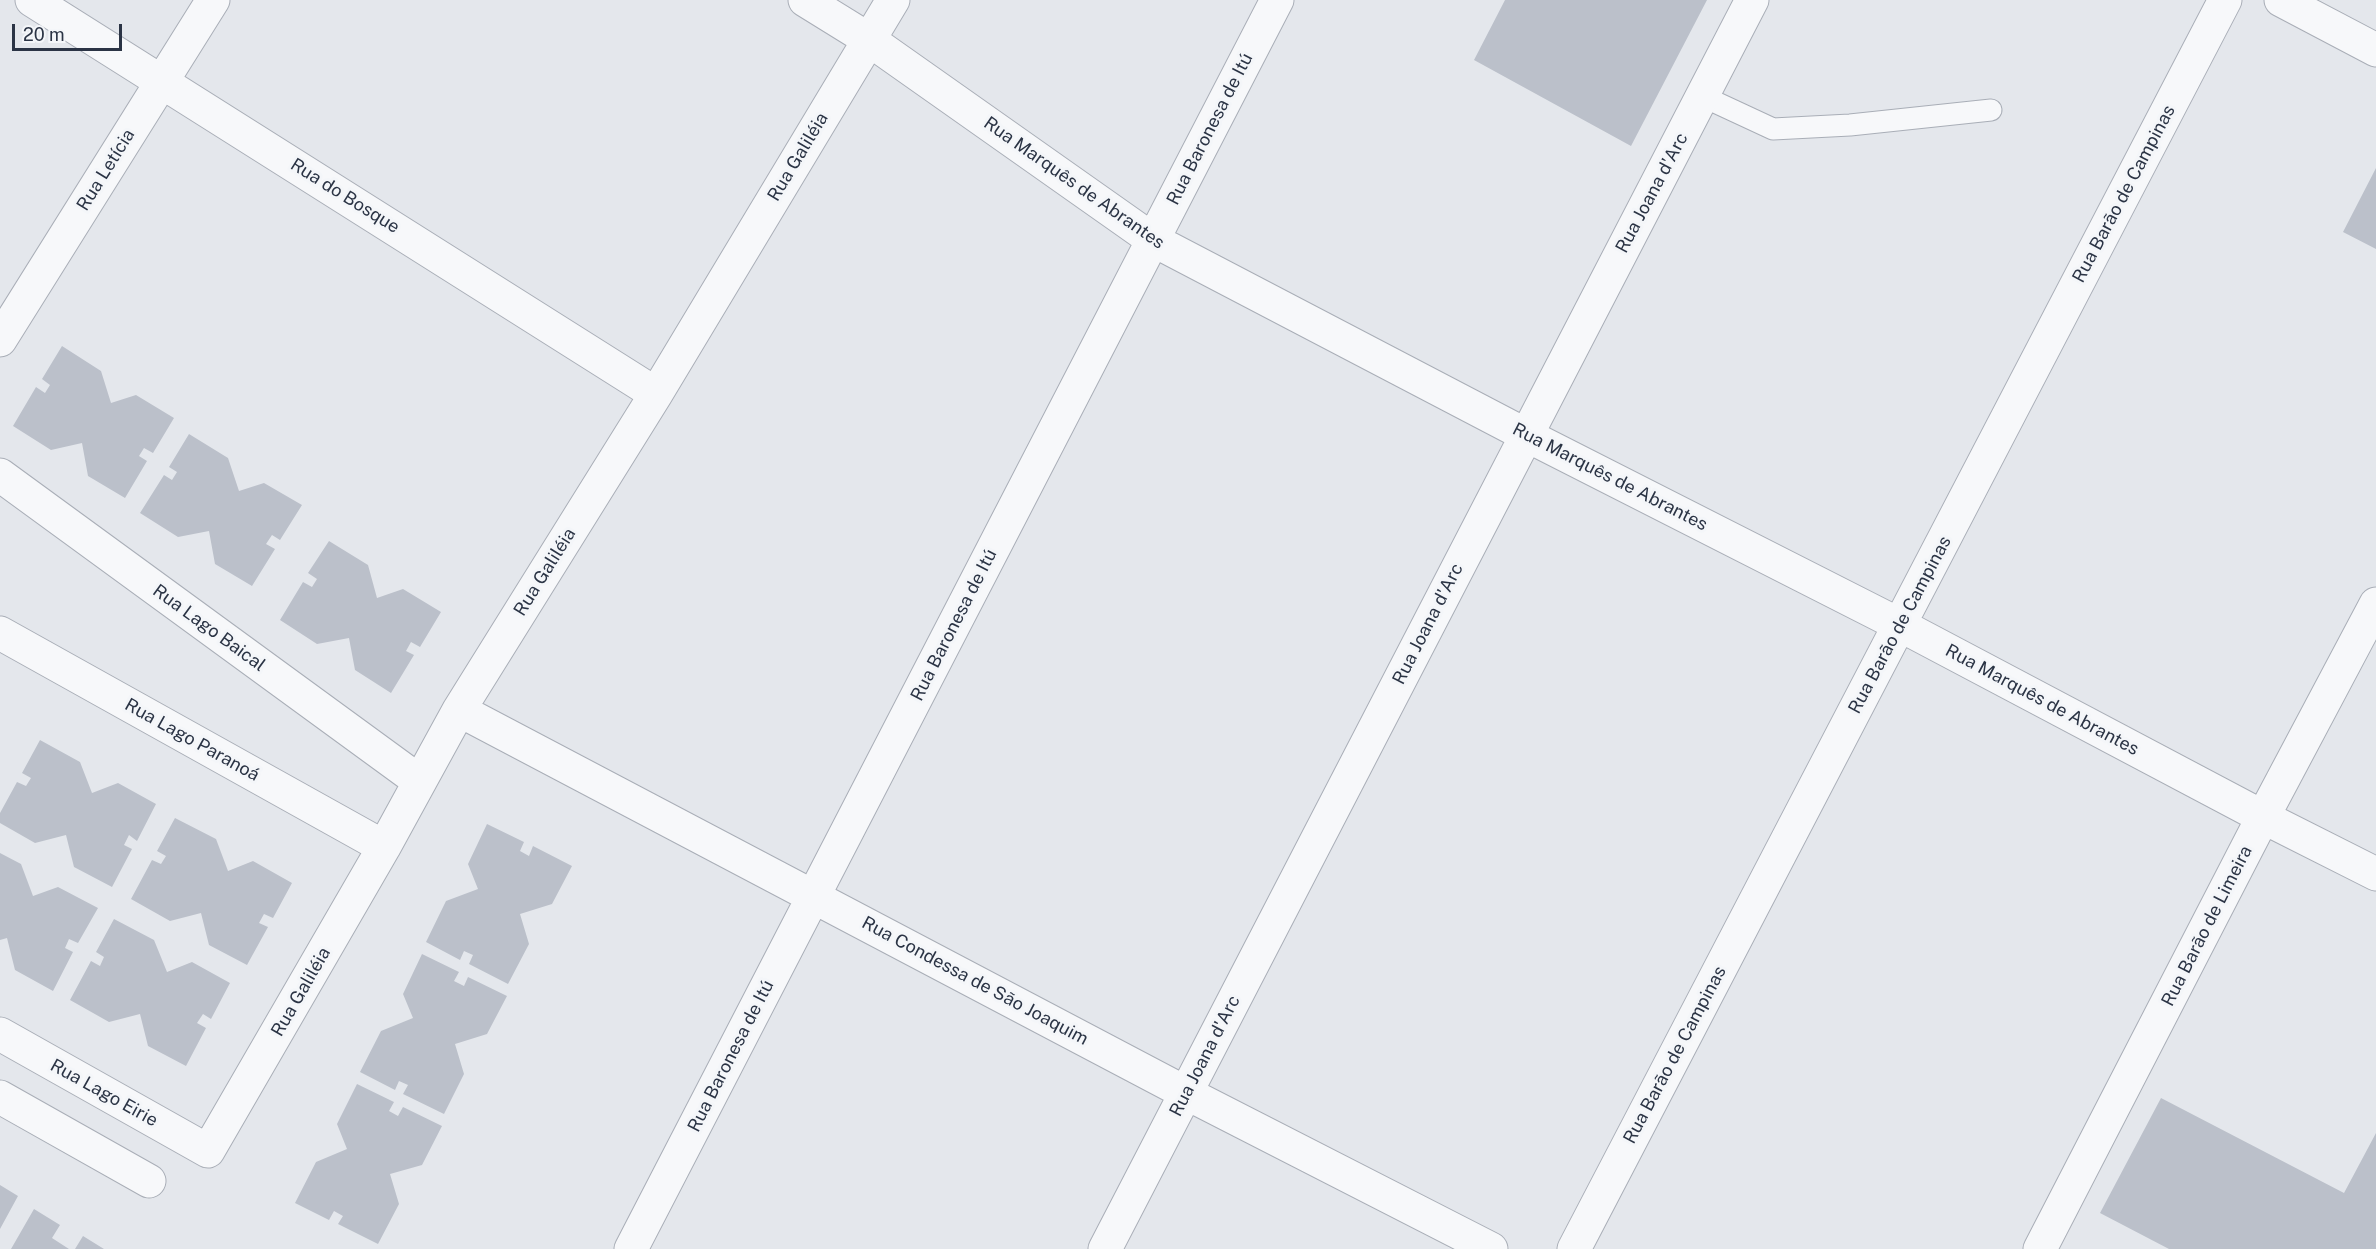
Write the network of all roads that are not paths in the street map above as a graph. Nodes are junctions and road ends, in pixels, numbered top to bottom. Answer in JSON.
{"nodes":[{"id":1,"x":32,"y":0,"type":"edge"},
{"id":2,"x":213,"y":0,"type":"edge"},
{"id":3,"x":805,"y":0,"type":"edge"},
{"id":4,"x":893,"y":0,"type":"edge"},
{"id":5,"x":1277,"y":0,"type":"edge"},
{"id":6,"x":1752,"y":0,"type":"edge"},
{"id":7,"x":2225,"y":0,"type":"edge"},
{"id":8,"x":2281,"y":0,"type":"edge"},
{"id":9,"x":868,"y":39,"type":"junction"},
{"id":10,"x":2376,"y":50,"type":"edge"},
{"id":11,"x":162,"y":81,"type":"junction"},
{"id":12,"x":1702,"y":96,"type":"junction"},
{"id":13,"x":1990,"y":110,"type":"dead end"},
{"id":14,"x":1153,"y":240,"type":"junction"},
{"id":15,"x":0,"y":340,"type":"edge"},
{"id":16,"x":656,"y":394,"type":"junction"},
{"id":17,"x":1526,"y":435,"type":"junction"},
{"id":18,"x":0,"y":476,"type":"edge"},
{"id":19,"x":2376,"y":604,"type":"edge"},
{"id":20,"x":1900,"y":625,"type":"junction"},
{"id":21,"x":0,"y":633,"type":"edge"},
{"id":22,"x":459,"y":710,"type":"junction"},
{"id":23,"x":419,"y":781,"type":"junction"},
{"id":24,"x":2263,"y":817,"type":"junction"},
{"id":25,"x":384,"y":847,"type":"junction"},
{"id":26,"x":2376,"y":874,"type":"edge"},
{"id":27,"x":814,"y":896,"type":"junction"},
{"id":28,"x":0,"y":1034,"type":"edge"},
{"id":29,"x":1186,"y":1093,"type":"junction"},
{"id":30,"x":0,"y":1097,"type":"edge"},
{"id":31,"x":208,"y":1151,"type":"joint"},
{"id":32,"x":149,"y":1181,"type":"dead end"},
{"id":33,"x":631,"y":1249,"type":"edge"},
{"id":34,"x":1105,"y":1249,"type":"edge"},
{"id":35,"x":1491,"y":1249,"type":"edge"},
{"id":36,"x":1574,"y":1249,"type":"edge"},
{"id":37,"x":2040,"y":1249,"type":"edge"}],
"edges":[{"from":1,"to":11,"type":"street","name":"Rua do Bosque"},
{"from":2,"to":11,"type":"street","name":"Rua Letícia"},
{"from":3,"to":9,"type":"street","name":"Rua Marquês de Abrantes"},
{"from":4,"to":9,"type":"street","name":"Rua Galiléia"},
{"from":5,"to":14,"type":"street","name":"Rua Baronesa de Itú"},
{"from":6,"to":12,"type":"street","name":"Rua Joana d'Arc"},
{"from":7,"to":20,"type":"street","name":"Rua Barão de Campinas"},
{"from":8,"to":10,"type":"street"},
{"from":9,"to":14,"type":"street","name":"Rua Marquês de Abrantes"},
{"from":9,"to":16,"type":"street","name":"Rua Galiléia"},
{"from":11,"to":15,"type":"street","name":"Rua Letícia"},
{"from":11,"to":16,"type":"street","name":"Rua do Bosque"},
{"from":12,"to":13,"type":"lane"},
{"from":12,"to":17,"type":"street","name":"Rua Joana d'Arc"},
{"from":14,"to":17,"type":"street","name":"Rua Marquês de Abrantes"},
{"from":14,"to":27,"type":"street","name":"Rua Baronesa de Itú"},
{"from":16,"to":22,"type":"street","name":"Rua Galiléia"},
{"from":17,"to":20,"type":"street","name":"Rua Marquês de Abrantes"},
{"from":17,"to":29,"type":"street","name":"Rua Joana d'Arc"},
{"from":18,"to":23,"type":"street","name":"Rua Lago Baical"},
{"from":19,"to":24,"type":"street","name":"Rua Barão de Limeira"},
{"from":20,"to":24,"type":"street","name":"Rua Marquês de Abrantes"},
{"from":20,"to":36,"type":"street","name":"Rua Barão de Campinas"},
{"from":21,"to":25,"type":"street","name":"Rua Lago Paranoá"},
{"from":22,"to":23,"type":"street","name":"Rua Galiléia"},
{"from":22,"to":27,"type":"street","name":"Rua Condessa de São Joaquim"},
{"from":23,"to":25,"type":"street","name":"Rua Galiléia"},
{"from":24,"to":26,"type":"street","name":"Rua Marquês de Abrantes"},
{"from":24,"to":37,"type":"street","name":"Rua Barão de Limeira"},
{"from":25,"to":31,"type":"street","name":"Rua Galiléia"},
{"from":27,"to":29,"type":"street","name":"Rua Condessa de São Joaquim"},
{"from":27,"to":33,"type":"street","name":"Rua Baronesa de Itú"},
{"from":28,"to":31,"type":"street","name":"Rua Lago Eirie"},
{"from":29,"to":34,"type":"street","name":"Rua Joana d'Arc"},
{"from":29,"to":35,"type":"street","name":"Rua Condessa de São Joaquim"},
{"from":30,"to":32,"type":"street"}]}
